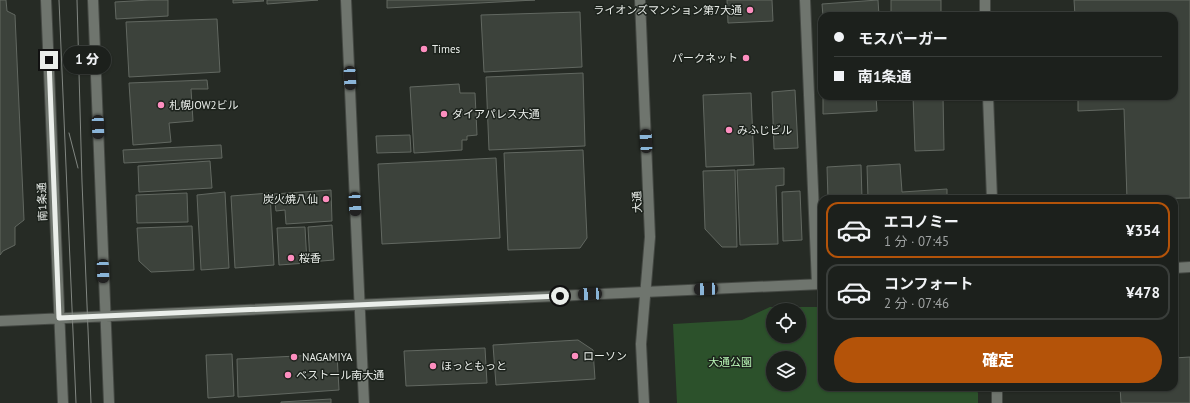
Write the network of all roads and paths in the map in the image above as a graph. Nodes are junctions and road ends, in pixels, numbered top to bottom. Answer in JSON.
{"nodes":[{"id":1,"x":46,"y":0,"type":"edge"},
{"id":2,"x":93,"y":0,"type":"edge"},
{"id":3,"x":346,"y":0,"type":"edge"},
{"id":4,"x":640,"y":0,"type":"edge"},
{"id":5,"x":805,"y":0,"type":"edge"},
{"id":6,"x":985,"y":0,"type":"edge"},
{"id":7,"x":985,"y":12,"type":"edge"},
{"id":8,"x":988,"y":100,"type":"edge"},
{"id":9,"x":992,"y":195,"type":"edge"},
{"id":10,"x":818,"y":246,"type":"edge"},
{"id":11,"x":1178,"y":268,"type":"edge"},
{"id":12,"x":1190,"y":268,"type":"edge"},
{"id":13,"x":818,"y":284,"type":"edge"},
{"id":14,"x":647,"y":292,"type":"junction"},
{"id":15,"x":360,"y":304,"type":"junction"},
{"id":16,"x":105,"y":316,"type":"junction"},
{"id":17,"x":59,"y":318,"type":"junction"},
{"id":18,"x":0,"y":320,"type":"edge"},
{"id":19,"x":997,"y":391,"type":"edge"},
{"id":20,"x":63,"y":403,"type":"edge"},
{"id":21,"x":109,"y":403,"type":"edge"},
{"id":22,"x":364,"y":403,"type":"edge"},
{"id":23,"x":644,"y":403,"type":"edge"},
{"id":24,"x":997,"y":403,"type":"edge"}],
"edges":[{"from":1,"to":17,"type":"street","name":"南1条通"},
{"from":2,"to":16,"type":"street"},
{"from":3,"to":15,"type":"street"},
{"from":4,"to":14,"type":"street","name":"大通"},
{"from":5,"to":10,"type":"street"},
{"from":6,"to":7,"type":"street"},
{"from":8,"to":9,"type":"street"},
{"from":11,"to":12,"type":"street"},
{"from":13,"to":14,"type":"street"},
{"from":14,"to":15,"type":"street"},
{"from":14,"to":23,"type":"street","name":"大通"},
{"from":15,"to":16,"type":"street"},
{"from":15,"to":22,"type":"street"},
{"from":16,"to":17,"type":"street"},
{"from":16,"to":21,"type":"street"},
{"from":17,"to":18,"type":"street"},
{"from":17,"to":20,"type":"street","name":"南1条通"},
{"from":19,"to":24,"type":"street"}]}
